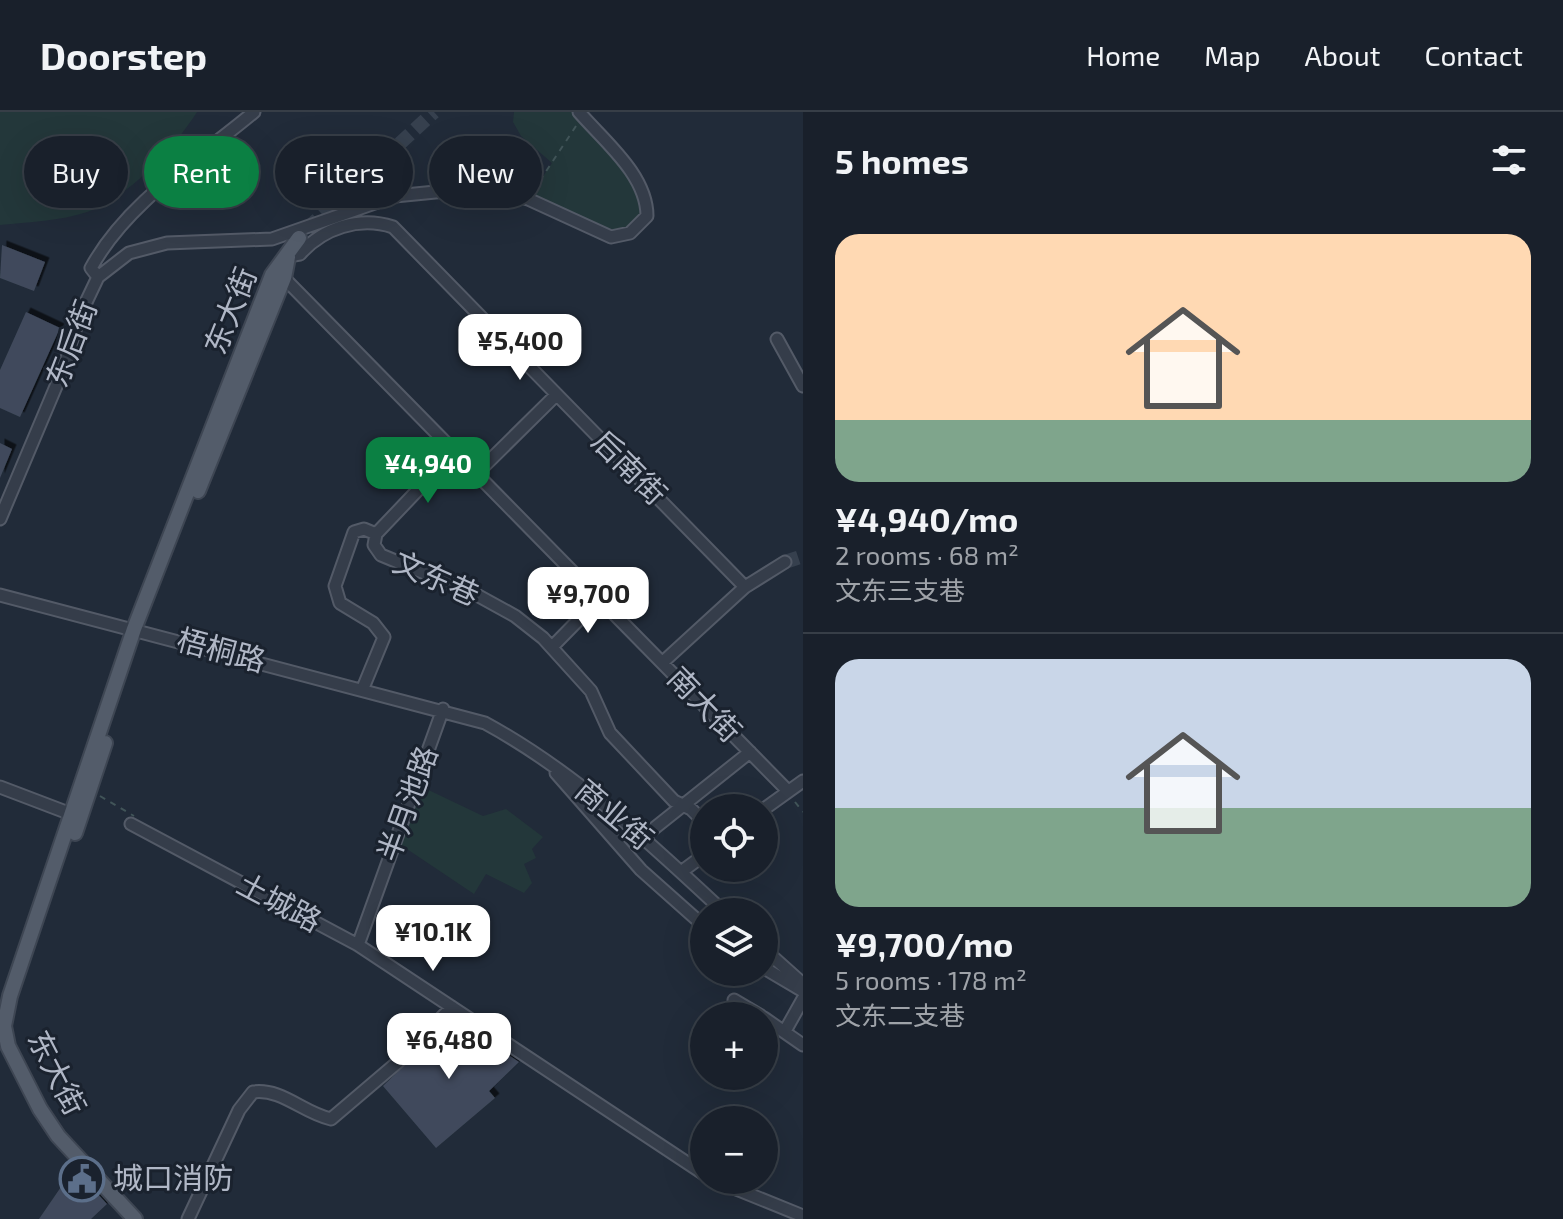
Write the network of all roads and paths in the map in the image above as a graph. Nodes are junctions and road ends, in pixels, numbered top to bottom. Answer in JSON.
{"nodes":[{"id":1,"x":254,"y":112,"type":"edge"},
{"id":2,"x":581,"y":114,"type":"edge"},
{"id":3,"x":542,"y":177,"type":"edge"},
{"id":4,"x":429,"y":193,"type":"edge"},
{"id":5,"x":542,"y":205,"type":"edge"},
{"id":6,"x":299,"y":238,"type":"tunnel mouth"},
{"id":7,"x":288,"y":256,"type":"junction"},
{"id":8,"x":98,"y":277,"type":"junction"},
{"id":9,"x":284,"y":278,"type":"junction"},
{"id":10,"x":777,"y":339,"type":"dead end"},
{"id":11,"x":803,"y":386,"type":"edge"},
{"id":12,"x":556,"y":395,"type":"junction"},
{"id":13,"x":455,"y":451,"type":"junction"},
{"id":14,"x":477,"y":473,"type":"junction"},
{"id":15,"x":0,"y":519,"type":"edge"},
{"id":16,"x":376,"y":534,"type":"junction"},
{"id":17,"x":785,"y":562,"type":"tunnel mouth"},
{"id":18,"x":745,"y":587,"type":"junction"},
{"id":19,"x":0,"y":595,"type":"edge"},
{"id":20,"x":600,"y":598,"type":"junction"},
{"id":21,"x":138,"y":630,"type":"junction"},
{"id":22,"x":552,"y":647,"type":"junction"},
{"id":23,"x":663,"y":662,"type":"junction"},
{"id":24,"x":363,"y":688,"type":"junction"},
{"id":25,"x":443,"y":709,"type":"junction"},
{"id":26,"x":538,"y":752,"type":"junction"},
{"id":27,"x":750,"y":752,"type":"junction"},
{"id":28,"x":803,"y":781,"type":"edge"},
{"id":29,"x":0,"y":787,"type":"edge"},
{"id":30,"x":89,"y":791,"type":"junction"},
{"id":31,"x":788,"y":791,"type":"junction"},
{"id":32,"x":778,"y":798,"type":"edge"},
{"id":33,"x":685,"y":805,"type":"junction"},
{"id":34,"x":690,"y":809,"type":"edge"},
{"id":35,"x":803,"y":812,"type":"edge"},
{"id":36,"x":71,"y":814,"type":"junction"},
{"id":37,"x":131,"y":824,"type":"joint"},
{"id":38,"x":642,"y":838,"type":"junction"},
{"id":39,"x":690,"y":865,"type":"edge"},
{"id":40,"x":681,"y":872,"type":"junction"},
{"id":41,"x":709,"y":898,"type":"edge"},
{"id":42,"x":690,"y":914,"type":"edge"},
{"id":43,"x":358,"y":945,"type":"junction"},
{"id":44,"x":778,"y":962,"type":"edge"},
{"id":45,"x":778,"y":976,"type":"edge"},
{"id":46,"x":803,"y":984,"type":"edge"},
{"id":47,"x":803,"y":991,"type":"edge"},
{"id":48,"x":803,"y":999,"type":"edge"},
{"id":49,"x":734,"y":1000,"type":"dead end"},
{"id":50,"x":737,"y":1002,"type":"edge"},
{"id":51,"x":452,"y":1007,"type":"junction"},
{"id":52,"x":778,"y":1027,"type":"edge"},
{"id":53,"x":785,"y":1031,"type":"junction"},
{"id":54,"x":803,"y":1045,"type":"edge"},
{"id":55,"x":690,"y":1165,"type":"edge"},
{"id":56,"x":749,"y":1194,"type":"edge"},
{"id":57,"x":803,"y":1216,"type":"edge"},
{"id":58,"x":135,"y":1219,"type":"edge"},
{"id":59,"x":145,"y":1219,"type":"edge"},
{"id":60,"x":188,"y":1219,"type":"edge"}],
"edges":[{"from":1,"to":8,"type":"street"},
{"from":2,"to":3,"type":"path"},
{"from":2,"to":5,"type":"street","name":"东后街"},
{"from":4,"to":8,"type":"street","name":"东后街"},
{"from":6,"to":7,"type":"main road"},
{"from":7,"to":9,"type":"main road","name":"东大街"},
{"from":7,"to":12,"type":"street","name":"后南街"},
{"from":7,"to":21,"type":"main road","name":"东大街"},
{"from":8,"to":15,"type":"street","name":"东后街"},
{"from":9,"to":13,"type":"street","name":"南大街"},
{"from":9,"to":21,"type":"main road","name":"东大街"},
{"from":10,"to":11,"type":"street"},
{"from":12,"to":14,"type":"street"},
{"from":12,"to":18,"type":"street","name":"后南街"},
{"from":13,"to":14,"type":"street","name":"南大街"},
{"from":13,"to":16,"type":"street"},
{"from":14,"to":20,"type":"street","name":"南大街"},
{"from":16,"to":22,"type":"street","name":"文东巷"},
{"from":16,"to":24,"type":"street"},
{"from":17,"to":18,"type":"street"},
{"from":18,"to":23,"type":"street"},
{"from":19,"to":21,"type":"street","name":"梧桐路"},
{"from":20,"to":22,"type":"street"},
{"from":20,"to":23,"type":"street","name":"南大街"},
{"from":21,"to":24,"type":"street","name":"梧桐路"},
{"from":21,"to":30,"type":"main road","name":"东大街"},
{"from":21,"to":36,"type":"main road","name":"东大街"},
{"from":22,"to":33,"type":"street","name":"文东巷"},
{"from":23,"to":27,"type":"street","name":"南大街"},
{"from":24,"to":25,"type":"street","name":"梧桐路"},
{"from":25,"to":26,"type":"street","name":"商业街"},
{"from":25,"to":43,"type":"street","name":"半月池路"},
{"from":26,"to":38,"type":"street","name":"商业街"},
{"from":26,"to":42,"type":"street","name":"商业街"},
{"from":27,"to":31,"type":"street","name":"南大街"},
{"from":27,"to":33,"type":"street"},
{"from":28,"to":31,"type":"street"},
{"from":29,"to":36,"type":"street"},
{"from":30,"to":37,"type":"path"},
{"from":30,"to":59,"type":"main road","name":"东大街"},
{"from":31,"to":32,"type":"street"},
{"from":31,"to":35,"type":"path"},
{"from":33,"to":34,"type":"street","name":"文东巷"},
{"from":33,"to":38,"type":"street"},
{"from":36,"to":58,"type":"main road","name":"东大街"},
{"from":37,"to":43,"type":"street","name":"土城路"},
{"from":38,"to":40,"type":"street","name":"商业街"},
{"from":39,"to":40,"type":"street"},
{"from":40,"to":41,"type":"street","name":"商业街"},
{"from":43,"to":51,"type":"street","name":"土城路"},
{"from":44,"to":46,"type":"street"},
{"from":45,"to":47,"type":"street"},
{"from":48,"to":53,"type":"street"},
{"from":49,"to":50,"type":"street"},
{"from":51,"to":55,"type":"street","name":"土城路"},
{"from":51,"to":60,"type":"street"},
{"from":52,"to":53,"type":"street"},
{"from":53,"to":54,"type":"street"},
{"from":56,"to":57,"type":"street"}]}
